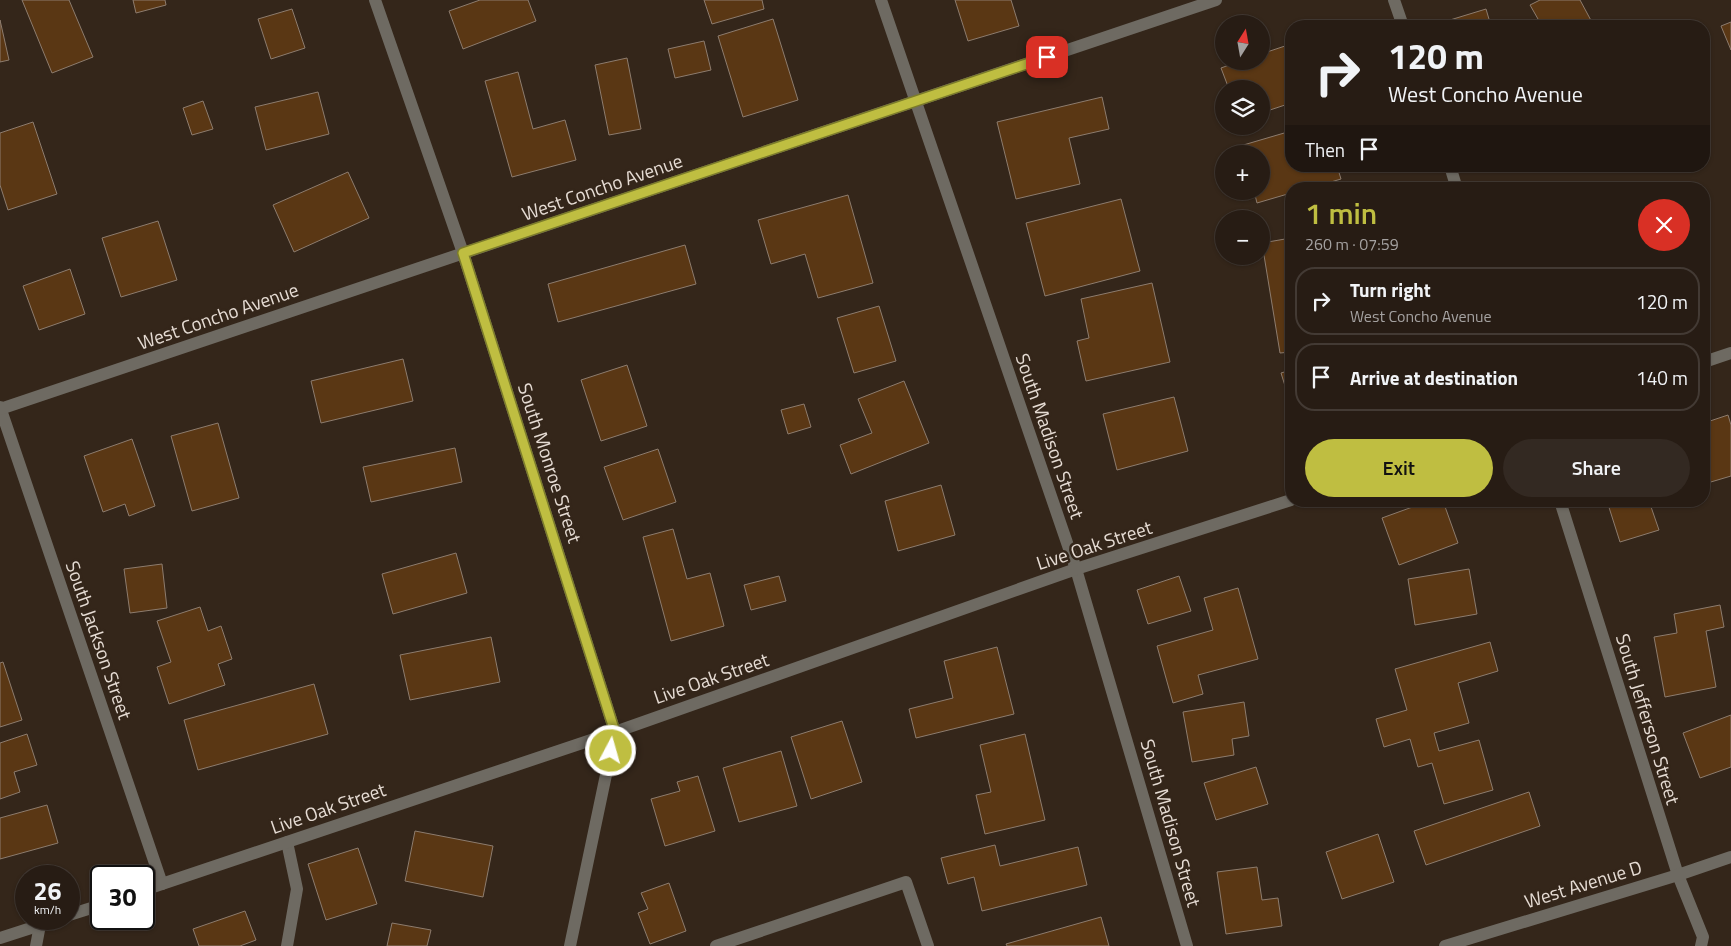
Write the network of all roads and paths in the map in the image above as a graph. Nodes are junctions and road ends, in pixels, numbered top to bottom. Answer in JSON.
{"nodes":[{"id":1,"x":375,"y":0,"type":"edge"},
{"id":2,"x":881,"y":0,"type":"edge"},
{"id":3,"x":1216,"y":0,"type":"edge"},
{"id":4,"x":1394,"y":0,"type":"edge"},
{"id":5,"x":1401,"y":20,"type":"edge"},
{"id":6,"x":915,"y":101,"type":"junction"},
{"id":7,"x":463,"y":253,"type":"junction"},
{"id":8,"x":1731,"y":353,"type":"edge"},
{"id":9,"x":1710,"y":360,"type":"edge"},
{"id":10,"x":0,"y":408,"type":"edge"},
{"id":11,"x":1285,"y":502,"type":"edge"},
{"id":12,"x":1562,"y":507,"type":"edge"},
{"id":13,"x":1076,"y":569,"type":"junction"},
{"id":14,"x":615,"y":732,"type":"junction"},
{"id":15,"x":287,"y":842,"type":"junction"},
{"id":16,"x":1731,"y":857,"type":"edge"},
{"id":17,"x":1678,"y":875,"type":"junction"},
{"id":18,"x":162,"y":884,"type":"junction"},
{"id":19,"x":155,"y":886,"type":"edge"},
{"id":20,"x":25,"y":930,"type":"edge"},
{"id":21,"x":39,"y":930,"type":"edge"},
{"id":22,"x":0,"y":938,"type":"edge"},
{"id":23,"x":36,"y":946,"type":"edge"},
{"id":24,"x":287,"y":946,"type":"edge"},
{"id":25,"x":570,"y":946,"type":"edge"},
{"id":26,"x":716,"y":946,"type":"edge"},
{"id":27,"x":928,"y":946,"type":"edge"},
{"id":28,"x":1187,"y":946,"type":"edge"},
{"id":29,"x":1445,"y":946,"type":"edge"},
{"id":30,"x":1701,"y":946,"type":"edge"}],
"edges":[{"from":1,"to":7,"type":"street","name":"South Monroe Street"},
{"from":2,"to":6,"type":"street","name":"South Madison Street"},
{"from":3,"to":6,"type":"street","name":"West Concho Avenue"},
{"from":4,"to":5,"type":"street"},
{"from":6,"to":7,"type":"street","name":"West Concho Avenue"},
{"from":6,"to":13,"type":"street","name":"South Madison Street"},
{"from":7,"to":10,"type":"street","name":"West Concho Avenue"},
{"from":7,"to":14,"type":"street","name":"South Monroe Street"},
{"from":8,"to":9,"type":"street"},
{"from":10,"to":18,"type":"street","name":"South Jackson Street"},
{"from":11,"to":13,"type":"street","name":"Live Oak Street"},
{"from":12,"to":17,"type":"street","name":"South Jefferson Street"},
{"from":13,"to":14,"type":"street","name":"Live Oak Street"},
{"from":13,"to":28,"type":"street","name":"South Madison Street"},
{"from":14,"to":15,"type":"street","name":"Live Oak Street"},
{"from":14,"to":25,"type":"street","name":"South Monroe Street"},
{"from":15,"to":18,"type":"street","name":"Live Oak Street"},
{"from":15,"to":24,"type":"street"},
{"from":16,"to":17,"type":"street","name":"West Avenue D"},
{"from":17,"to":29,"type":"street","name":"West Avenue D"},
{"from":17,"to":30,"type":"street","name":"South Jefferson Street"},
{"from":18,"to":19,"type":"street","name":"Live Oak Street"},
{"from":20,"to":22,"type":"street"},
{"from":21,"to":23,"type":"street"},
{"from":26,"to":27,"type":"street"}]}
